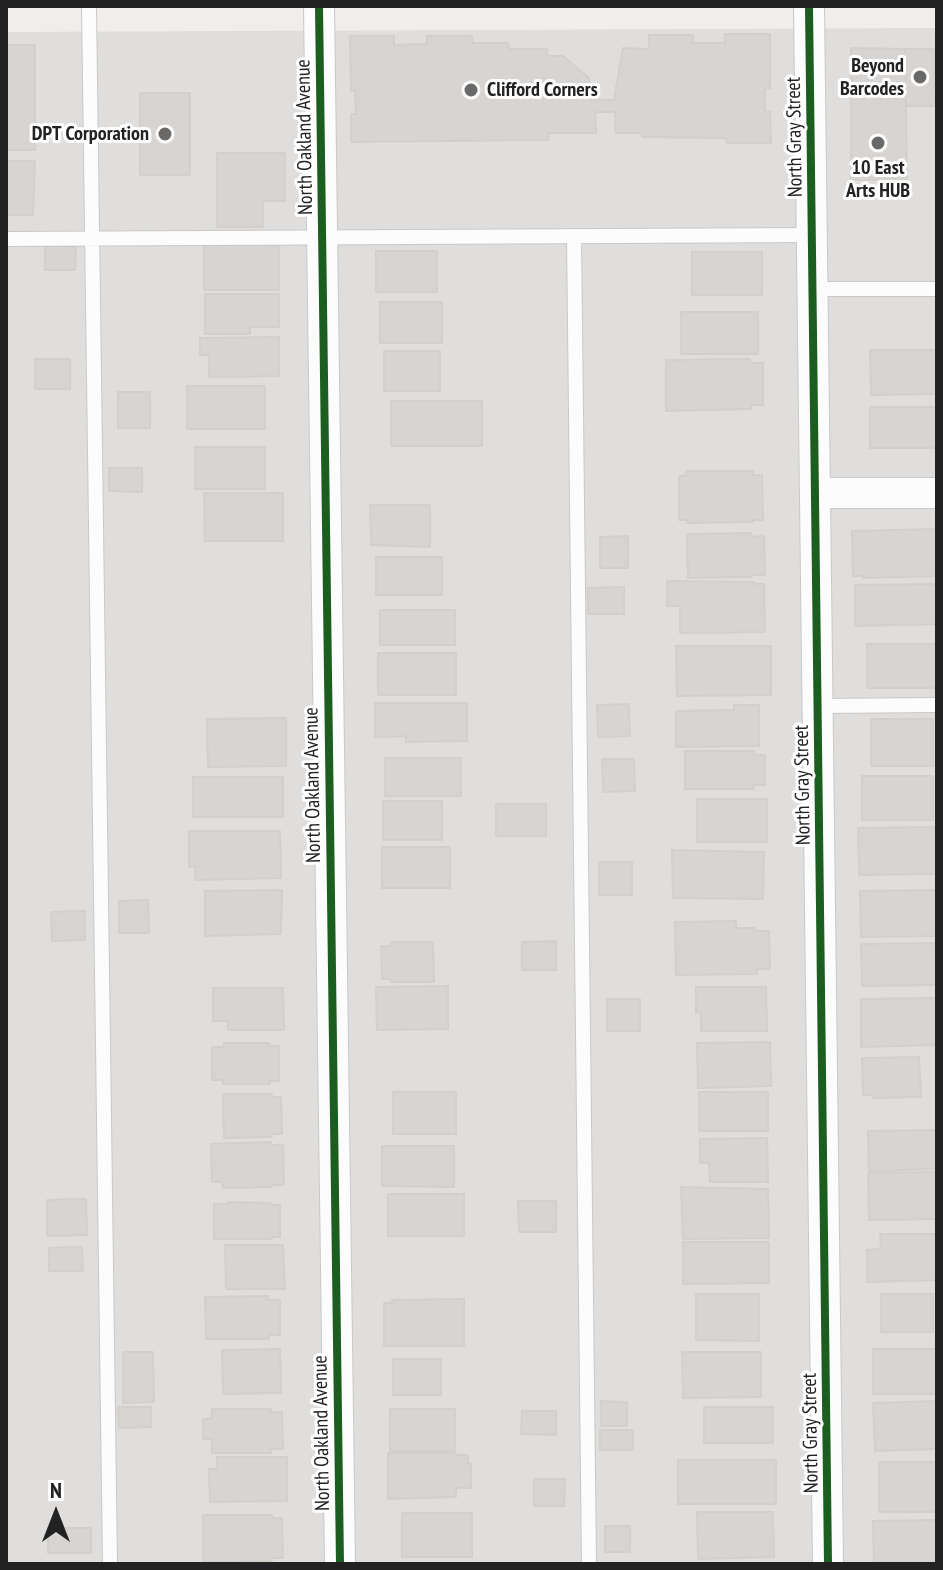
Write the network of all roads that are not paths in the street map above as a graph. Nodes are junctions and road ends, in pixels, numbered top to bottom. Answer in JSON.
{"nodes":[{"id":1,"x":89,"y":6,"type":"edge"},
{"id":2,"x":319,"y":6,"type":"edge"},
{"id":3,"x":809,"y":6,"type":"edge"},
{"id":4,"x":812,"y":235,"type":"junction"},
{"id":5,"x":574,"y":236,"type":"junction"},
{"id":6,"x":93,"y":238,"type":"junction"},
{"id":7,"x":322,"y":238,"type":"junction"},
{"id":8,"x":6,"y":239,"type":"edge"},
{"id":9,"x":813,"y":289,"type":"junction"},
{"id":10,"x":937,"y":289,"type":"edge"},
{"id":11,"x":815,"y":493,"type":"junction"},
{"id":12,"x":937,"y":493,"type":"edge"},
{"id":13,"x":937,"y":705,"type":"edge"},
{"id":14,"x":818,"y":706,"type":"junction"},
{"id":15,"x":110,"y":1564,"type":"edge"},
{"id":16,"x":340,"y":1564,"type":"edge"},
{"id":17,"x":589,"y":1564,"type":"edge"},
{"id":18,"x":828,"y":1564,"type":"edge"}],
"edges":[{"from":1,"to":6,"type":"lane"},
{"from":2,"to":7,"type":"street","name":"North Oakland Avenue"},
{"from":3,"to":4,"type":"street","name":"North Gray Street"},
{"from":4,"to":5,"type":"lane"},
{"from":4,"to":9,"type":"street","name":"North Gray Street"},
{"from":5,"to":7,"type":"lane"},
{"from":5,"to":17,"type":"lane"},
{"from":6,"to":7,"type":"lane"},
{"from":6,"to":8,"type":"lane"},
{"from":6,"to":15,"type":"lane"},
{"from":7,"to":16,"type":"street","name":"North Oakland Avenue"},
{"from":9,"to":10,"type":"lane"},
{"from":9,"to":11,"type":"street","name":"North Gray Street"},
{"from":11,"to":12,"type":"street"},
{"from":11,"to":14,"type":"street","name":"North Gray Street"},
{"from":13,"to":14,"type":"lane"},
{"from":14,"to":18,"type":"street","name":"North Gray Street"}]}
